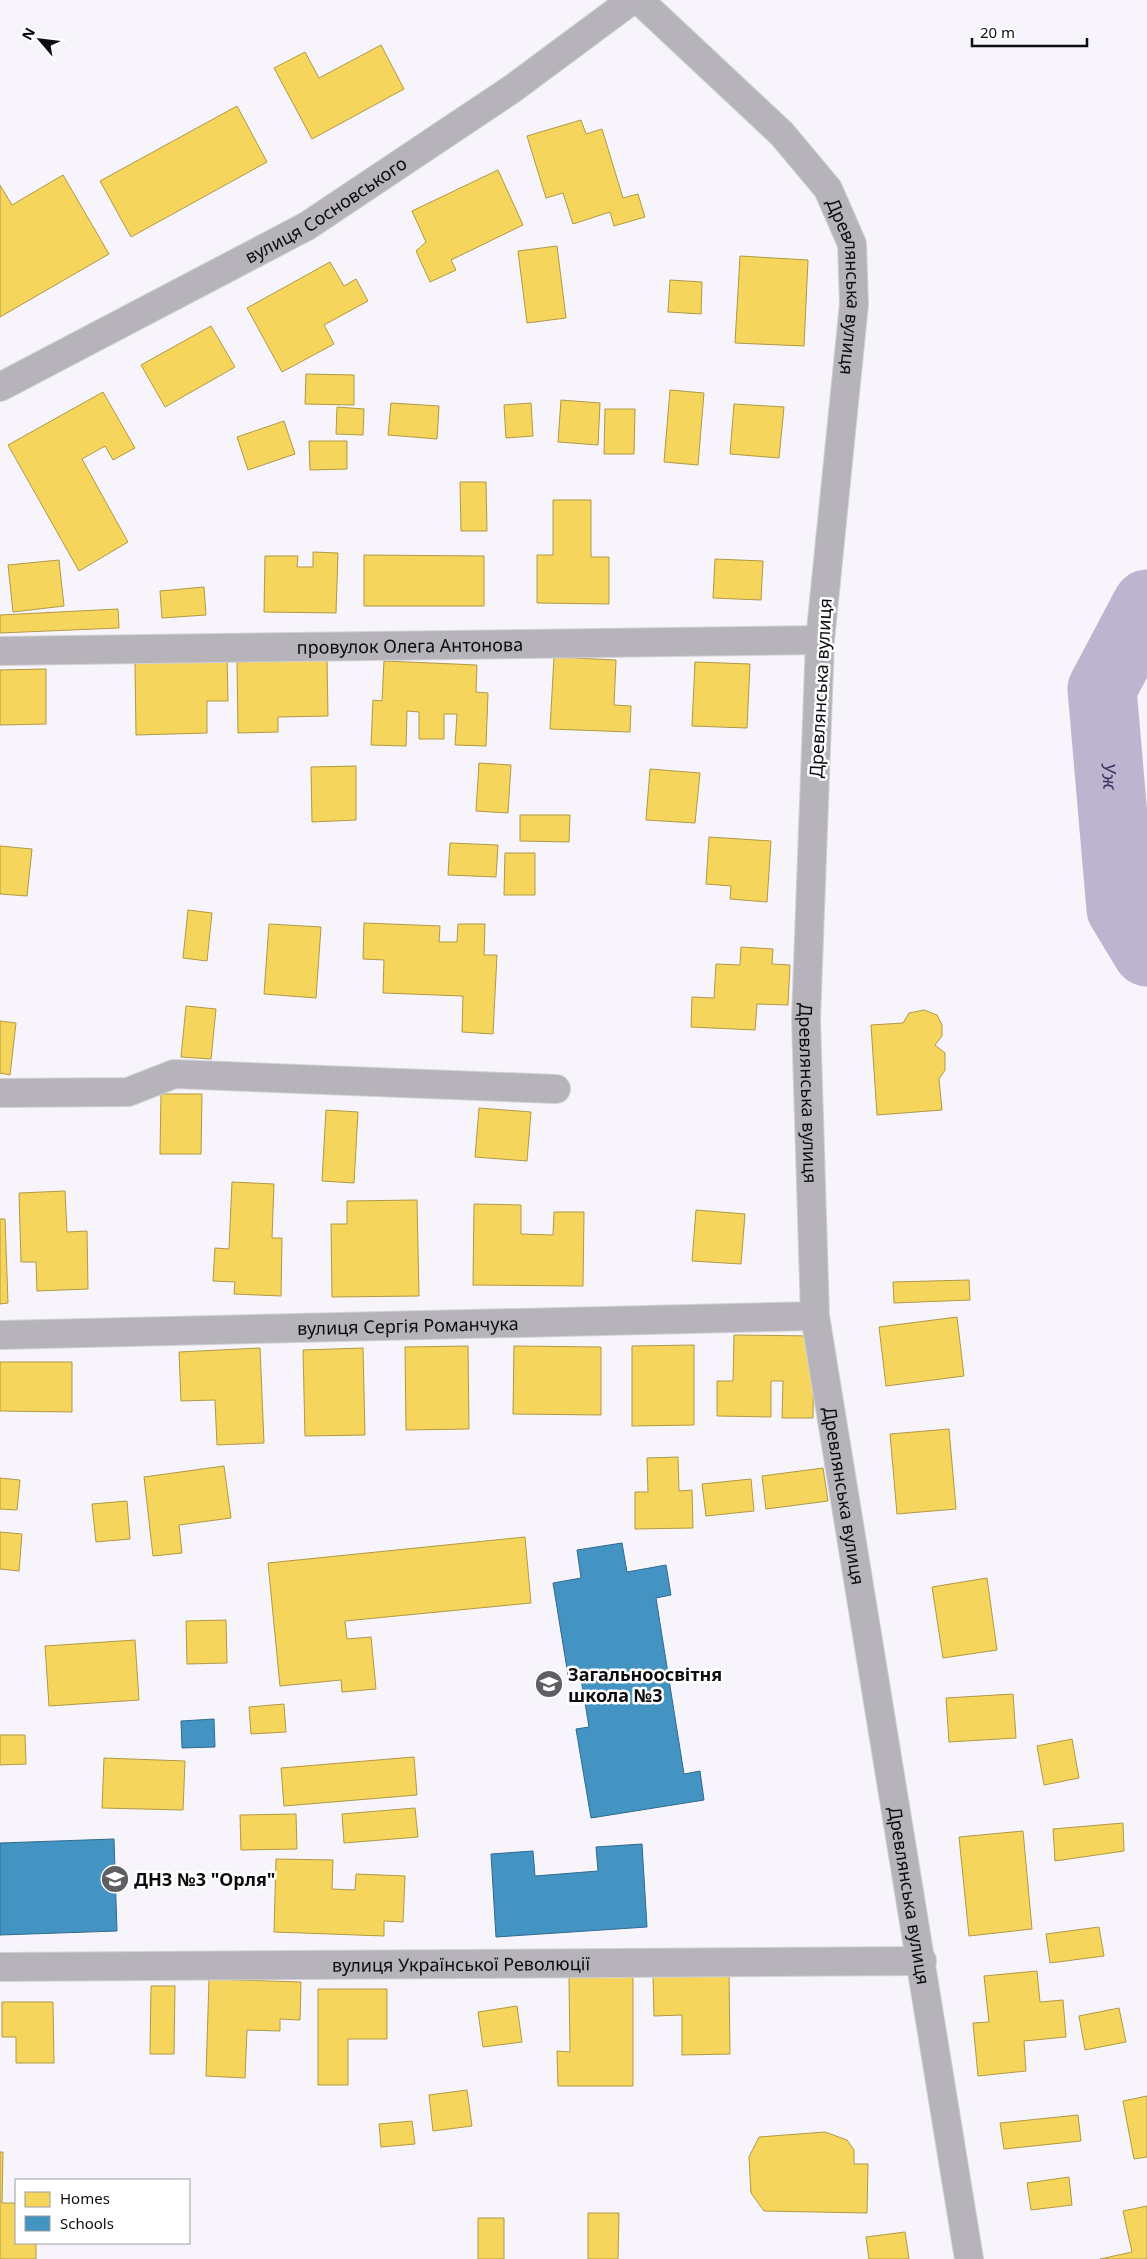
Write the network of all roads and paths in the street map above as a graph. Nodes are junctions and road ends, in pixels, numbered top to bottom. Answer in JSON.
{"nodes":[{"id":1,"x":632,"y":0,"type":"edge"},
{"id":2,"x":639,"y":0,"type":"edge"},
{"id":3,"x":0,"y":387,"type":"edge"},
{"id":4,"x":820,"y":640,"type":"junction"},
{"id":5,"x":0,"y":651,"type":"edge"},
{"id":6,"x":556,"y":1089,"type":"dead end"},
{"id":7,"x":0,"y":1092,"type":"edge"},
{"id":8,"x":815,"y":1316,"type":"junction"},
{"id":9,"x":0,"y":1335,"type":"edge"},
{"id":10,"x":922,"y":1961,"type":"junction"},
{"id":11,"x":0,"y":1967,"type":"edge"},
{"id":12,"x":969,"y":2259,"type":"edge"}],
"edges":[{"from":1,"to":3,"type":"street","name":"вулиця Сосновського"},
{"from":2,"to":4,"type":"street","name":"Древлянська вулиця"},
{"from":4,"to":5,"type":"street","name":"провулок Олега Антонова"},
{"from":4,"to":8,"type":"street","name":"Древлянська вулиця"},
{"from":6,"to":7,"type":"street"},
{"from":8,"to":9,"type":"street","name":"вулиця Сергія Романчука"},
{"from":8,"to":10,"type":"street","name":"Древлянська вулиця"},
{"from":10,"to":11,"type":"street","name":"вулиця Української Революції"},
{"from":10,"to":12,"type":"street","name":"Древлянська вулиця"}]}
